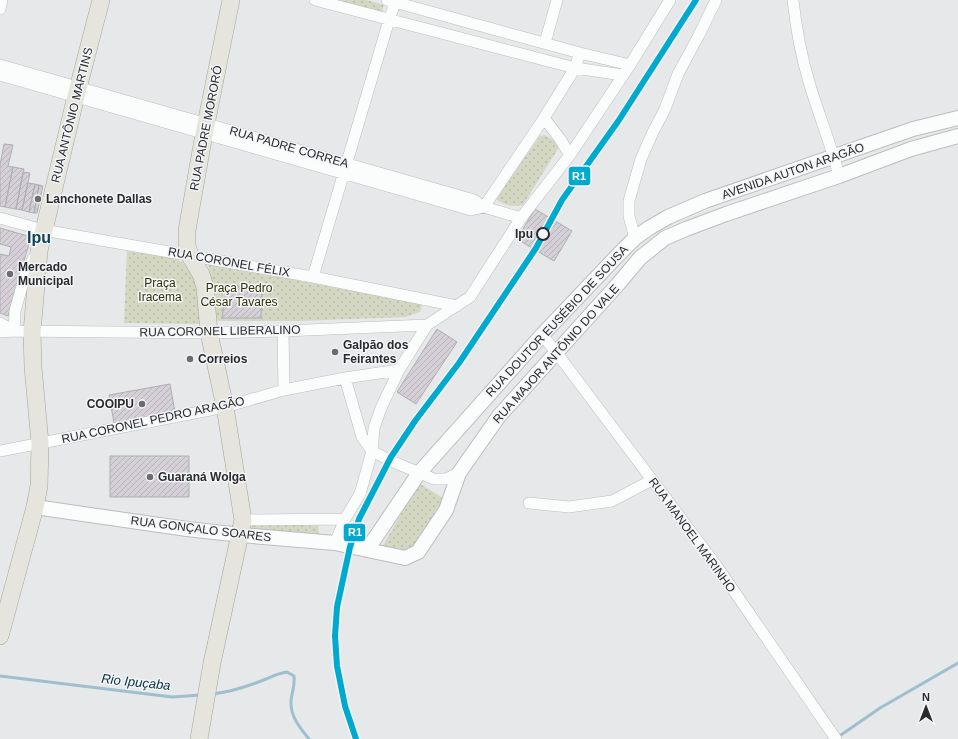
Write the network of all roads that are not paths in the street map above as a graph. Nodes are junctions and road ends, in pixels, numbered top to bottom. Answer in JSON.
{"nodes":[{"id":1,"x":2,"y":0,"type":"edge"},
{"id":2,"x":101,"y":0,"type":"edge"},
{"id":3,"x":231,"y":0,"type":"edge"},
{"id":4,"x":315,"y":0,"type":"edge"},
{"id":5,"x":557,"y":0,"type":"edge"},
{"id":6,"x":670,"y":0,"type":"edge"},
{"id":7,"x":716,"y":0,"type":"edge"},
{"id":8,"x":793,"y":0,"type":"edge"},
{"id":9,"x":393,"y":1,"type":"edge"},
{"id":10,"x":0,"y":9,"type":"edge"},
{"id":11,"x":389,"y":20,"type":"junction"},
{"id":12,"x":545,"y":42,"type":"junction"},
{"id":13,"x":580,"y":53,"type":"junction"},
{"id":14,"x":0,"y":65,"type":"edge"},
{"id":15,"x":630,"y":65,"type":"junction"},
{"id":16,"x":575,"y":68,"type":"junction"},
{"id":17,"x":0,"y":75,"type":"edge"},
{"id":18,"x":623,"y":75,"type":"junction"},
{"id":19,"x":77,"y":91,"type":"junction"},
{"id":20,"x":544,"y":118,"type":"junction"},
{"id":21,"x":958,"y":118,"type":"edge"},
{"id":22,"x":206,"y":129,"type":"junction"},
{"id":23,"x":958,"y":136,"type":"edge"},
{"id":24,"x":570,"y":155,"type":"junction"},
{"id":25,"x":834,"y":156,"type":"junction"},
{"id":26,"x":345,"y":168,"type":"junction"},
{"id":27,"x":839,"y":176,"type":"junction"},
{"id":28,"x":484,"y":207,"type":"junction"},
{"id":29,"x":0,"y":218,"type":"edge"},
{"id":30,"x":521,"y":218,"type":"junction"},
{"id":31,"x":43,"y":230,"type":"junction"},
{"id":32,"x":635,"y":238,"type":"junction"},
{"id":33,"x":39,"y":251,"type":"junction"},
{"id":34,"x":190,"y":256,"type":"junction"},
{"id":35,"x":640,"y":258,"type":"joint"},
{"id":36,"x":313,"y":277,"type":"junction"},
{"id":37,"x":458,"y":306,"type":"junction"},
{"id":38,"x":0,"y":323,"type":"edge"},
{"id":39,"x":427,"y":325,"type":"junction"},
{"id":40,"x":14,"y":331,"type":"junction"},
{"id":41,"x":284,"y":331,"type":"junction"},
{"id":42,"x":0,"y":332,"type":"edge"},
{"id":43,"x":32,"y":332,"type":"junction"},
{"id":44,"x":209,"y":333,"type":"junction"},
{"id":45,"x":542,"y":335,"type":"junction"},
{"id":46,"x":556,"y":352,"type":"junction"},
{"id":47,"x":399,"y":370,"type":"junction"},
{"id":48,"x":345,"y":378,"type":"junction"},
{"id":49,"x":284,"y":390,"type":"junction"},
{"id":50,"x":225,"y":407,"type":"junction"},
{"id":51,"x":40,"y":444,"type":"junction"},
{"id":52,"x":0,"y":451,"type":"edge"},
{"id":53,"x":372,"y":451,"type":"junction"},
{"id":54,"x":419,"y":473,"type":"junction"},
{"id":55,"x":459,"y":473,"type":"junction"},
{"id":56,"x":652,"y":480,"type":"junction"},
{"id":57,"x":529,"y":503,"type":"dead end"},
{"id":58,"x":35,"y":506,"type":"junction"},
{"id":59,"x":345,"y":518,"type":"junction"},
{"id":60,"x":242,"y":528,"type":"junction"},
{"id":61,"x":335,"y":543,"type":"junction"},
{"id":62,"x":367,"y":550,"type":"junction"},
{"id":63,"x":1,"y":630,"type":"edge"},
{"id":64,"x":200,"y":733,"type":"edge"},
{"id":65,"x":836,"y":739,"type":"edge"}],
"edges":[{"from":1,"to":10,"type":"street"},
{"from":2,"to":19,"type":"main road","name":"RUA ANTÔNIO MARTINS"},
{"from":3,"to":22,"type":"main road","name":"RUA PADRE MORORÓ"},
{"from":4,"to":11,"type":"street"},
{"from":5,"to":12,"type":"street"},
{"from":6,"to":15,"type":"street"},
{"from":7,"to":32,"type":"street","name":"RUA DOUTOR EUSÉBIO DE SOUSA"},
{"from":8,"to":25,"type":"street"},
{"from":9,"to":11,"type":"street"},
{"from":9,"to":12,"type":"street"},
{"from":11,"to":16,"type":"street"},
{"from":11,"to":26,"type":"street"},
{"from":12,"to":13,"type":"street"},
{"from":13,"to":15,"type":"street"},
{"from":13,"to":16,"type":"street"},
{"from":14,"to":19,"type":"street","name":"RUA PADRE CORREA"},
{"from":15,"to":18,"type":"street"},
{"from":16,"to":18,"type":"street"},
{"from":16,"to":20,"type":"street"},
{"from":17,"to":19,"type":"street","name":"RUA PADRE CORREA"},
{"from":18,"to":24,"type":"street"},
{"from":19,"to":22,"type":"street","name":"RUA PADRE CORREA"},
{"from":19,"to":31,"type":"main road","name":"RUA ANTÔNIO MARTINS"},
{"from":20,"to":24,"type":"street"},
{"from":20,"to":28,"type":"street"},
{"from":21,"to":25,"type":"street","name":"AVENIDA AUTON ARAGÃO"},
{"from":22,"to":26,"type":"street","name":"RUA PADRE CORREA"},
{"from":22,"to":34,"type":"main road","name":"RUA PADRE MORORÓ"},
{"from":23,"to":27,"type":"street","name":"AVENIDA AUTON ARAGÃO"},
{"from":24,"to":30,"type":"street"},
{"from":25,"to":27,"type":"street"},
{"from":25,"to":32,"type":"street","name":"AVENIDA AUTON ARAGÃO"},
{"from":26,"to":28,"type":"street","name":"RUA PADRE CORREA"},
{"from":26,"to":36,"type":"street"},
{"from":27,"to":35,"type":"street","name":"AVENIDA AUTON ARAGÃO"},
{"from":28,"to":30,"type":"street","name":"RUA PADRE CORREA"},
{"from":29,"to":31,"type":"street","name":"RUA CORONEL FÉLIX"},
{"from":30,"to":37,"type":"street"},
{"from":31,"to":33,"type":"main road","name":"RUA ANTÔNIO MARTINS"},
{"from":31,"to":34,"type":"street","name":"RUA CORONEL FÉLIX"},
{"from":32,"to":45,"type":"street","name":"RUA DOUTOR EUSÉBIO DE SOUSA"},
{"from":33,"to":40,"type":"street"},
{"from":33,"to":43,"type":"main road","name":"RUA ANTÔNIO MARTINS"},
{"from":34,"to":36,"type":"street","name":"RUA CORONEL FÉLIX"},
{"from":34,"to":44,"type":"main road"},
{"from":35,"to":46,"type":"street","name":"RUA MAJOR ANTÔNIO DO VALE"},
{"from":36,"to":37,"type":"street","name":"RUA CORONEL FÉLIX"},
{"from":37,"to":39,"type":"street"},
{"from":38,"to":40,"type":"street","name":"RUA CORONEL LIBERALINO"},
{"from":39,"to":41,"type":"street","name":"RUA CORONEL LIBERALINO"},
{"from":39,"to":47,"type":"street"},
{"from":40,"to":42,"type":"street","name":"RUA CORONEL LIBERALINO"},
{"from":40,"to":43,"type":"street","name":"RUA CORONEL LIBERALINO"},
{"from":41,"to":44,"type":"street","name":"RUA CORONEL LIBERALINO"},
{"from":41,"to":49,"type":"street"},
{"from":43,"to":44,"type":"street","name":"RUA CORONEL LIBERALINO"},
{"from":43,"to":51,"type":"main road","name":"RUA ANTÔNIO MARTINS"},
{"from":44,"to":50,"type":"main road"},
{"from":45,"to":46,"type":"street","name":"RUA MANOEL MARINHO"},
{"from":45,"to":54,"type":"street","name":"RUA DOUTOR EUSÉBIO DE SOUSA"},
{"from":46,"to":55,"type":"street","name":"RUA MAJOR ANTÔNIO DO VALE"},
{"from":46,"to":56,"type":"street","name":"RUA MANOEL MARINHO"},
{"from":47,"to":48,"type":"street","name":"RUA CORONEL PEDRO ARAGÃO"},
{"from":47,"to":53,"type":"street"},
{"from":48,"to":49,"type":"street","name":"RUA CORONEL PEDRO ARAGÃO"},
{"from":48,"to":53,"type":"street"},
{"from":49,"to":50,"type":"street","name":"RUA CORONEL PEDRO ARAGÃO"},
{"from":50,"to":51,"type":"street","name":"RUA CORONEL PEDRO ARAGÃO"},
{"from":50,"to":60,"type":"main road"},
{"from":51,"to":52,"type":"street","name":"RUA CORONEL PEDRO ARAGÃO"},
{"from":51,"to":58,"type":"main road","name":"RUA ANTÔNIO MARTINS"},
{"from":53,"to":54,"type":"street"},
{"from":53,"to":59,"type":"street"},
{"from":54,"to":55,"type":"street"},
{"from":54,"to":62,"type":"street","name":"RUA DOUTOR EUSÉBIO DE SOUSA"},
{"from":55,"to":62,"type":"street","name":"RUA MAJOR ANTÔNIO DO VALE"},
{"from":56,"to":57,"type":"street"},
{"from":56,"to":65,"type":"street","name":"RUA MANOEL MARINHO"},
{"from":58,"to":60,"type":"street","name":"RUA GONÇALO SOARES"},
{"from":58,"to":63,"type":"main road","name":"RUA ANTÔNIO MARTINS"},
{"from":59,"to":60,"type":"street","name":"RUA GONÇALO SOARES"},
{"from":59,"to":61,"type":"street"},
{"from":60,"to":61,"type":"street","name":"RUA GONÇALO SOARES"},
{"from":60,"to":64,"type":"main road"},
{"from":61,"to":62,"type":"street","name":"RUA GONÇALO SOARES"}]}
